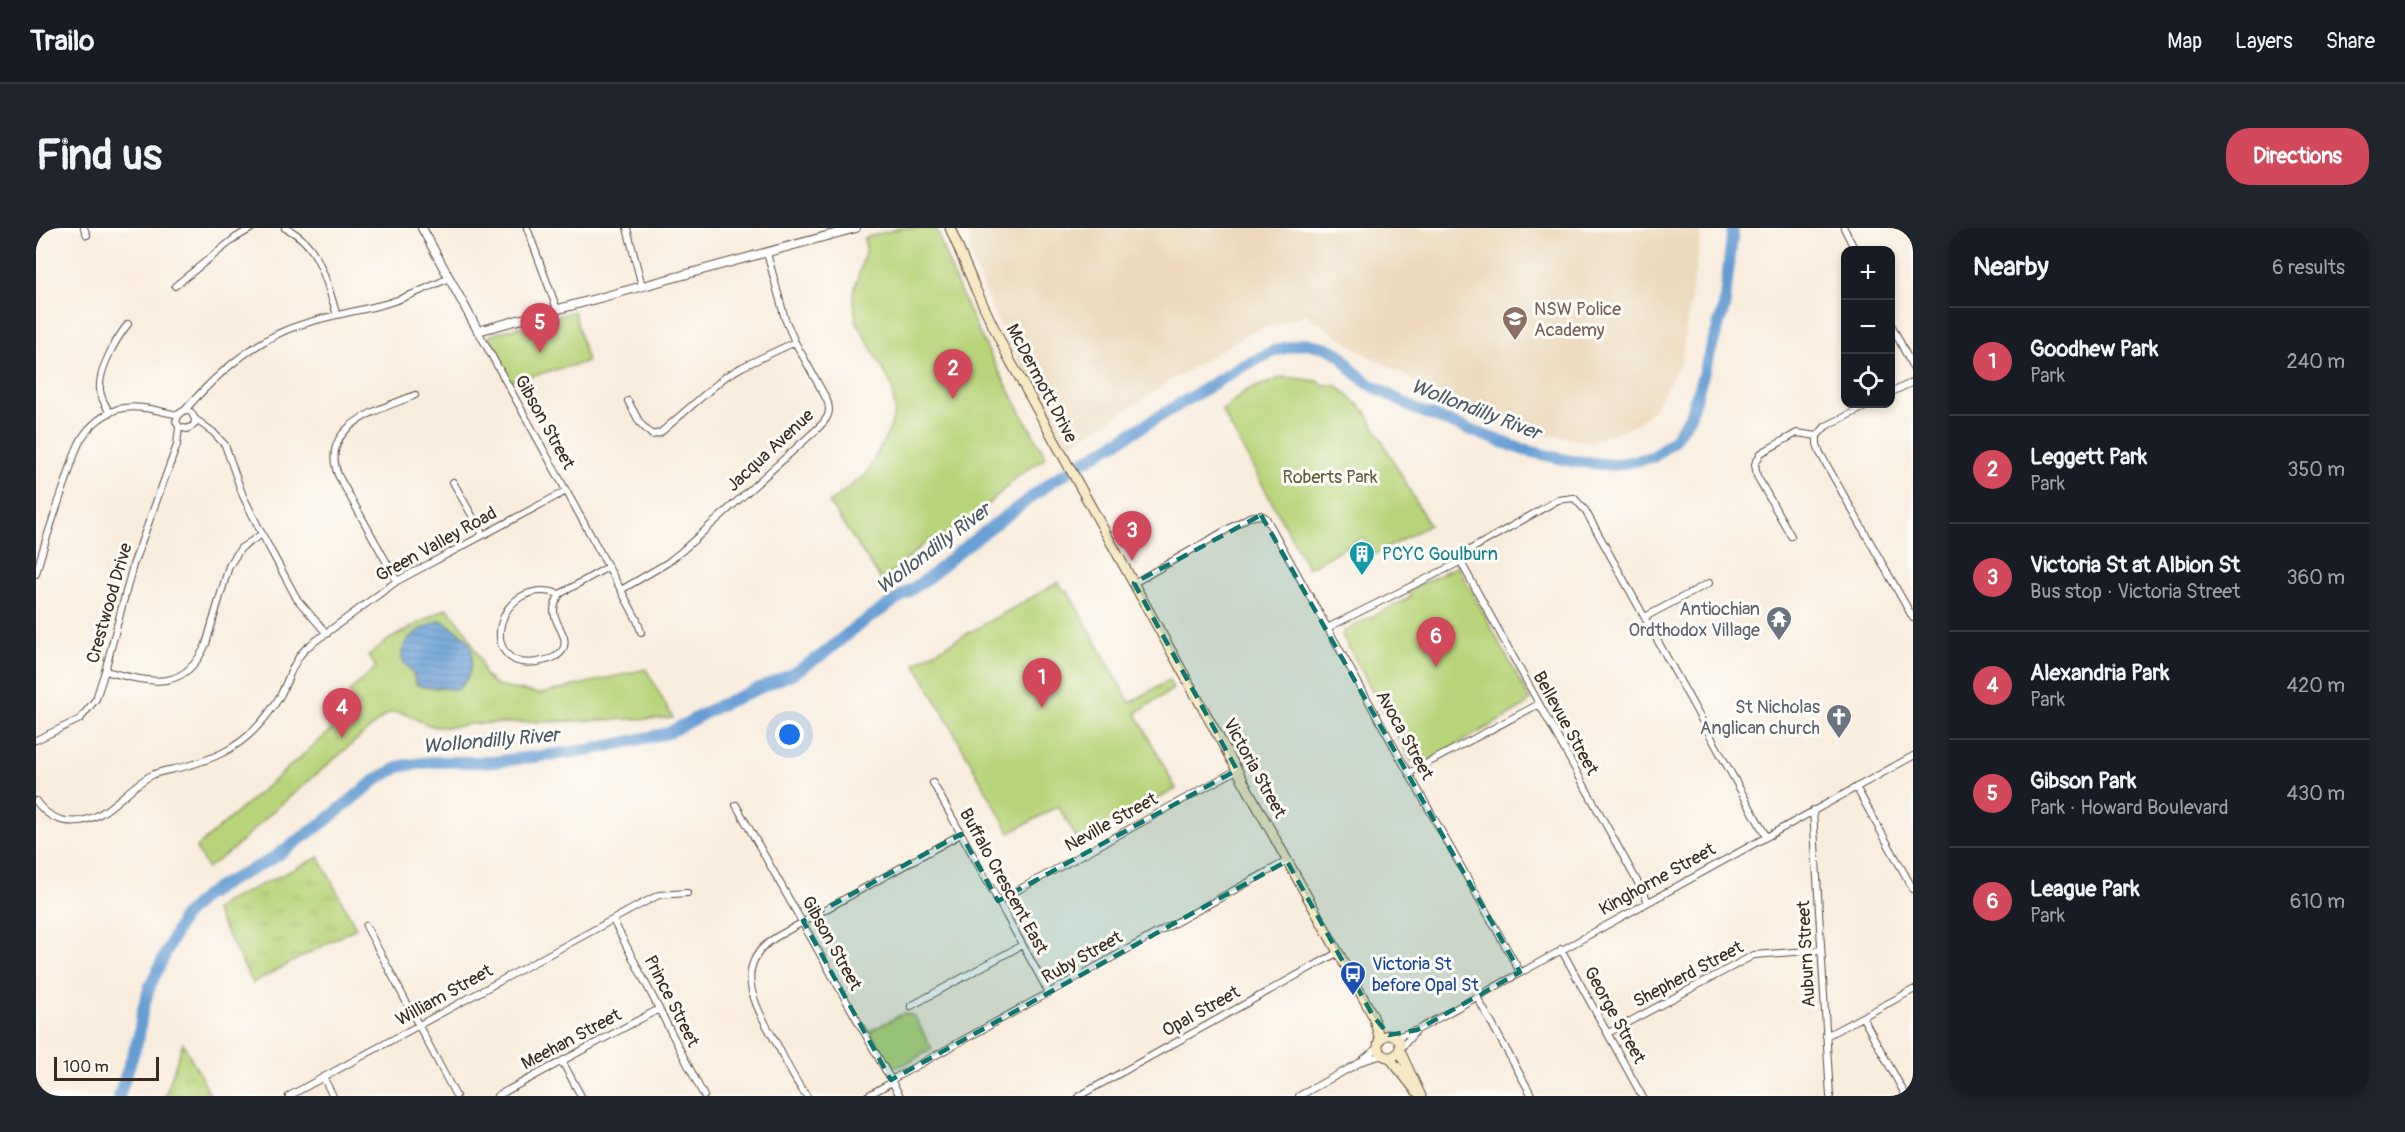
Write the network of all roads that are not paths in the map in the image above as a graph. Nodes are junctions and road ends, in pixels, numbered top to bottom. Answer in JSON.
{"nodes":[{"id":1,"x":252,"y":228,"type":"edge"},
{"id":2,"x":285,"y":228,"type":"edge"},
{"id":3,"x":422,"y":228,"type":"edge"},
{"id":4,"x":527,"y":228,"type":"edge"},
{"id":5,"x":627,"y":228,"type":"edge"},
{"id":6,"x":856,"y":228,"type":"edge"},
{"id":7,"x":950,"y":228,"type":"edge"},
{"id":8,"x":956,"y":228,"type":"edge"},
{"id":9,"x":1844,"y":228,"type":"edge"},
{"id":10,"x":822,"y":232,"type":"edge"},
{"id":11,"x":957,"y":241,"type":"junction"},
{"id":12,"x":1853,"y":246,"type":"edge"},
{"id":13,"x":767,"y":252,"type":"junction"},
{"id":14,"x":449,"y":278,"type":"junction"},
{"id":15,"x":175,"y":286,"type":"dead end"},
{"id":16,"x":642,"y":286,"type":"junction"},
{"id":17,"x":557,"y":309,"type":"junction"},
{"id":18,"x":337,"y":315,"type":"junction"},
{"id":19,"x":128,"y":324,"type":"dead end"},
{"id":20,"x":478,"y":331,"type":"junction"},
{"id":21,"x":1895,"y":332,"type":"edge"},
{"id":22,"x":795,"y":342,"type":"junction"},
{"id":23,"x":1913,"y":368,"type":"edge"},
{"id":24,"x":1913,"y":382,"type":"edge"},
{"id":25,"x":1895,"y":391,"type":"edge"},
{"id":26,"x":201,"y":392,"type":"junction"},
{"id":27,"x":415,"y":395,"type":"dead end"},
{"id":28,"x":628,"y":401,"type":"dead end"},
{"id":29,"x":1863,"y":408,"type":"edge"},
{"id":30,"x":185,"y":410,"type":"junction"},
{"id":31,"x":110,"y":412,"type":"junction"},
{"id":32,"x":194,"y":416,"type":"junction"},
{"id":33,"x":182,"y":424,"type":"junction"},
{"id":34,"x":207,"y":429,"type":"junction"},
{"id":35,"x":1817,"y":436,"type":"junction"},
{"id":36,"x":453,"y":482,"type":"dead end"},
{"id":37,"x":566,"y":490,"type":"junction"},
{"id":38,"x":262,"y":534,"type":"junction"},
{"id":39,"x":483,"y":535,"type":"junction"},
{"id":40,"x":1107,"y":536,"type":"joint"},
{"id":41,"x":1791,"y":536,"type":"dead end"},
{"id":42,"x":1462,"y":559,"type":"junction"},
{"id":43,"x":608,"y":567,"type":"junction"},
{"id":44,"x":36,"y":574,"type":"edge"},
{"id":45,"x":397,"y":581,"type":"junction"},
{"id":46,"x":1134,"y":583,"type":"junction"},
{"id":47,"x":1709,"y":583,"type":"dead end"},
{"id":48,"x":621,"y":590,"type":"junction"},
{"id":49,"x":560,"y":594,"type":"junction"},
{"id":50,"x":1644,"y":617,"type":"junction"},
{"id":51,"x":1913,"y":618,"type":"edge"},
{"id":52,"x":1327,"y":628,"type":"junction"},
{"id":53,"x":641,"y":632,"type":"dead end"},
{"id":54,"x":327,"y":634,"type":"junction"},
{"id":55,"x":105,"y":671,"type":"junction"},
{"id":56,"x":1539,"y":704,"type":"junction"},
{"id":57,"x":36,"y":740,"type":"edge"},
{"id":58,"x":1913,"y":756,"type":"edge"},
{"id":59,"x":1238,"y":770,"type":"junction"},
{"id":60,"x":1409,"y":773,"type":"junction"},
{"id":61,"x":933,"y":783,"type":"dead end"},
{"id":62,"x":1856,"y":787,"type":"junction"},
{"id":63,"x":36,"y":801,"type":"edge"},
{"id":64,"x":736,"y":805,"type":"dead end"},
{"id":65,"x":1813,"y":810,"type":"junction"},
{"id":66,"x":961,"y":834,"type":"junction"},
{"id":67,"x":1766,"y":836,"type":"junction"},
{"id":68,"x":1287,"y":861,"type":"junction"},
{"id":69,"x":1913,"y":889,"type":"edge"},
{"id":70,"x":687,"y":893,"type":"dead end"},
{"id":71,"x":998,"y":901,"type":"junction"},
{"id":72,"x":1648,"y":901,"type":"junction"},
{"id":73,"x":613,"y":920,"type":"junction"},
{"id":74,"x":803,"y":921,"type":"junction"},
{"id":75,"x":366,"y":926,"type":"dead end"},
{"id":76,"x":1022,"y":945,"type":"junction"},
{"id":77,"x":1561,"y":949,"type":"junction"},
{"id":78,"x":1821,"y":950,"type":"junction"},
{"id":79,"x":1337,"y":953,"type":"junction"},
{"id":80,"x":1520,"y":972,"type":"junction"},
{"id":81,"x":1913,"y":990,"type":"edge"},
{"id":82,"x":1048,"y":993,"type":"junction"},
{"id":83,"x":1477,"y":997,"type":"junction"},
{"id":84,"x":911,"y":1006,"type":"dead end"},
{"id":85,"x":659,"y":1009,"type":"junction"},
{"id":86,"x":1373,"y":1016,"type":"junction"},
{"id":87,"x":1863,"y":1018,"type":"junction"},
{"id":88,"x":419,"y":1026,"type":"junction"},
{"id":89,"x":1417,"y":1030,"type":"junction"},
{"id":90,"x":1608,"y":1034,"type":"junction"},
{"id":91,"x":1393,"y":1036,"type":"junction"},
{"id":92,"x":1826,"y":1036,"type":"junction"},
{"id":93,"x":1400,"y":1049,"type":"junction"},
{"id":94,"x":1383,"y":1050,"type":"junction"},
{"id":95,"x":562,"y":1061,"type":"junction"},
{"id":96,"x":323,"y":1077,"type":"junction"},
{"id":97,"x":891,"y":1081,"type":"junction"},
{"id":98,"x":1420,"y":1095,"type":"edge"},
{"id":99,"x":289,"y":1096,"type":"edge"},
{"id":100,"x":333,"y":1096,"type":"edge"},
{"id":101,"x":456,"y":1096,"type":"edge"},
{"id":102,"x":497,"y":1096,"type":"edge"},
{"id":103,"x":581,"y":1096,"type":"edge"},
{"id":104,"x":704,"y":1096,"type":"edge"},
{"id":105,"x":807,"y":1096,"type":"edge"},
{"id":106,"x":867,"y":1096,"type":"edge"},
{"id":107,"x":900,"y":1096,"type":"edge"},
{"id":108,"x":1079,"y":1096,"type":"edge"},
{"id":109,"x":1299,"y":1096,"type":"edge"},
{"id":110,"x":1532,"y":1096,"type":"edge"},
{"id":111,"x":1642,"y":1096,"type":"edge"},
{"id":112,"x":1830,"y":1096,"type":"edge"},
{"id":113,"x":1906,"y":1096,"type":"edge"}],
"edges":[{"from":1,"to":15,"type":"street"},
{"from":2,"to":18,"type":"street"},
{"from":3,"to":14,"type":"street","name":"Gibson Street"},
{"from":4,"to":17,"type":"street"},
{"from":5,"to":16,"type":"street"},
{"from":6,"to":10,"type":"street"},
{"from":7,"to":11,"type":"main road","name":"McDermott Drive"},
{"from":8,"to":11,"type":"main road","name":"McDermott Drive"},
{"from":9,"to":12,"type":"street"},
{"from":10,"to":13,"type":"street"},
{"from":11,"to":40,"type":"main road","name":"McDermott Drive"},
{"from":13,"to":16,"type":"street"},
{"from":13,"to":22,"type":"street","name":"Jacqua Avenue"},
{"from":14,"to":18,"type":"street"},
{"from":14,"to":20,"type":"street","name":"Gibson Street"},
{"from":16,"to":17,"type":"street"},
{"from":17,"to":20,"type":"street"},
{"from":18,"to":26,"type":"street"},
{"from":19,"to":31,"type":"street"},
{"from":20,"to":37,"type":"street","name":"Gibson Street"},
{"from":21,"to":23,"type":"street"},
{"from":22,"to":28,"type":"street"},
{"from":22,"to":48,"type":"street","name":"Jacqua Avenue"},
{"from":24,"to":25,"type":"street"},
{"from":26,"to":30,"type":"street"},
{"from":26,"to":32,"type":"street"},
{"from":27,"to":45,"type":"street"},
{"from":29,"to":35,"type":"street"},
{"from":30,"to":32,"type":"street"},
{"from":30,"to":33,"type":"street"},
{"from":31,"to":33,"type":"street"},
{"from":31,"to":44,"type":"street"},
{"from":32,"to":33,"type":"street","name":"Crestwood Drive"},
{"from":32,"to":34,"type":"street"},
{"from":33,"to":34,"type":"street"},
{"from":33,"to":55,"type":"street","name":"Crestwood Drive"},
{"from":34,"to":38,"type":"street"},
{"from":35,"to":41,"type":"street"},
{"from":35,"to":51,"type":"street"},
{"from":36,"to":39,"type":"street"},
{"from":37,"to":39,"type":"street","name":"Green Valley Road"},
{"from":37,"to":43,"type":"street","name":"Gibson Street"},
{"from":38,"to":54,"type":"street"},
{"from":38,"to":55,"type":"street"},
{"from":39,"to":45,"type":"street","name":"Green Valley Road"},
{"from":40,"to":46,"type":"main road","name":"Victoria Street"},
{"from":42,"to":50,"type":"street"},
{"from":42,"to":52,"type":"street"},
{"from":42,"to":56,"type":"street","name":"Bellevue Street"},
{"from":43,"to":48,"type":"street","name":"Gibson Street"},
{"from":43,"to":49,"type":"street"},
{"from":45,"to":54,"type":"street","name":"Green Valley Road"},
{"from":46,"to":52,"type":"street","name":"Avoca Street"},
{"from":46,"to":59,"type":"main road","name":"Victoria Street"},
{"from":47,"to":50,"type":"street"},
{"from":48,"to":53,"type":"street","name":"Gibson Street"},
{"from":49,"to":49,"type":"street"},
{"from":50,"to":67,"type":"street"},
{"from":52,"to":60,"type":"street","name":"Avoca Street"},
{"from":54,"to":63,"type":"street","name":"Green Valley Road"},
{"from":55,"to":57,"type":"street","name":"Crestwood Drive"},
{"from":56,"to":60,"type":"street"},
{"from":56,"to":72,"type":"street","name":"Bellevue Street"},
{"from":58,"to":62,"type":"street","name":"Kinghorne Street"},
{"from":59,"to":68,"type":"main road","name":"Victoria Street"},
{"from":59,"to":71,"type":"street","name":"Neville Street"},
{"from":60,"to":80,"type":"street","name":"Avoca Street"},
{"from":61,"to":66,"type":"street","name":"Buffalo Crescent East"},
{"from":62,"to":65,"type":"street","name":"Kinghorne Street"},
{"from":62,"to":69,"type":"street"},
{"from":64,"to":74,"type":"street","name":"Gibson Street"},
{"from":65,"to":67,"type":"street","name":"Kinghorne Street"},
{"from":65,"to":78,"type":"street","name":"Auburn Street"},
{"from":66,"to":71,"type":"street","name":"Buffalo Crescent East"},
{"from":66,"to":74,"type":"street"},
{"from":67,"to":72,"type":"street","name":"Kinghorne Street"},
{"from":68,"to":79,"type":"main road","name":"Victoria Street"},
{"from":68,"to":82,"type":"street","name":"Ruby Street"},
{"from":70,"to":73,"type":"street","name":"William Street"},
{"from":71,"to":76,"type":"street","name":"Buffalo Crescent East"},
{"from":72,"to":77,"type":"street","name":"Kinghorne Street"},
{"from":73,"to":85,"type":"street","name":"Prince Street"},
{"from":73,"to":88,"type":"street","name":"William Street"},
{"from":74,"to":97,"type":"street","name":"Gibson Street"},
{"from":74,"to":105,"type":"street"},
{"from":75,"to":88,"type":"street"},
{"from":76,"to":82,"type":"street","name":"Buffalo Crescent East"},
{"from":76,"to":84,"type":"street"},
{"from":77,"to":80,"type":"street","name":"Kinghorne Street"},
{"from":77,"to":90,"type":"street","name":"George Street"},
{"from":78,"to":90,"type":"street","name":"Shepherd Street"},
{"from":78,"to":92,"type":"street","name":"Auburn Street"},
{"from":79,"to":86,"type":"main road","name":"Victoria Street"},
{"from":79,"to":108,"type":"street","name":"Opal Street"},
{"from":80,"to":83,"type":"street","name":"Kinghorne Street"},
{"from":81,"to":87,"type":"street"},
{"from":82,"to":97,"type":"street","name":"Ruby Street"},
{"from":83,"to":89,"type":"street","name":"Kinghorne Street"},
{"from":83,"to":110,"type":"street"},
{"from":85,"to":95,"type":"street","name":"Meehan Street"},
{"from":85,"to":104,"type":"street","name":"Prince Street"},
{"from":86,"to":91,"type":"main road","name":"Victoria Street"},
{"from":86,"to":94,"type":"main road","name":"Victoria Street"},
{"from":87,"to":92,"type":"street"},
{"from":87,"to":113,"type":"street"},
{"from":88,"to":96,"type":"street","name":"William Street"},
{"from":88,"to":101,"type":"street"},
{"from":89,"to":91,"type":"street","name":"Kinghorne Street"},
{"from":89,"to":93,"type":"street","name":"Kinghorne Street"},
{"from":90,"to":111,"type":"street","name":"George Street"},
{"from":91,"to":93,"type":"main road","name":"Victoria Street"},
{"from":91,"to":94,"type":"main road"},
{"from":92,"to":112,"type":"street","name":"Auburn Street"},
{"from":93,"to":94,"type":"main road"},
{"from":93,"to":98,"type":"main road","name":"Victoria Street"},
{"from":94,"to":98,"type":"main road","name":"Victoria Street"},
{"from":94,"to":109,"type":"street"},
{"from":95,"to":102,"type":"street","name":"Meehan Street"},
{"from":95,"to":103,"type":"street"},
{"from":96,"to":99,"type":"street","name":"William Street"},
{"from":96,"to":100,"type":"street"},
{"from":97,"to":106,"type":"street","name":"Ruby Street"},
{"from":97,"to":107,"type":"street","name":"Gibson Street"}]}
